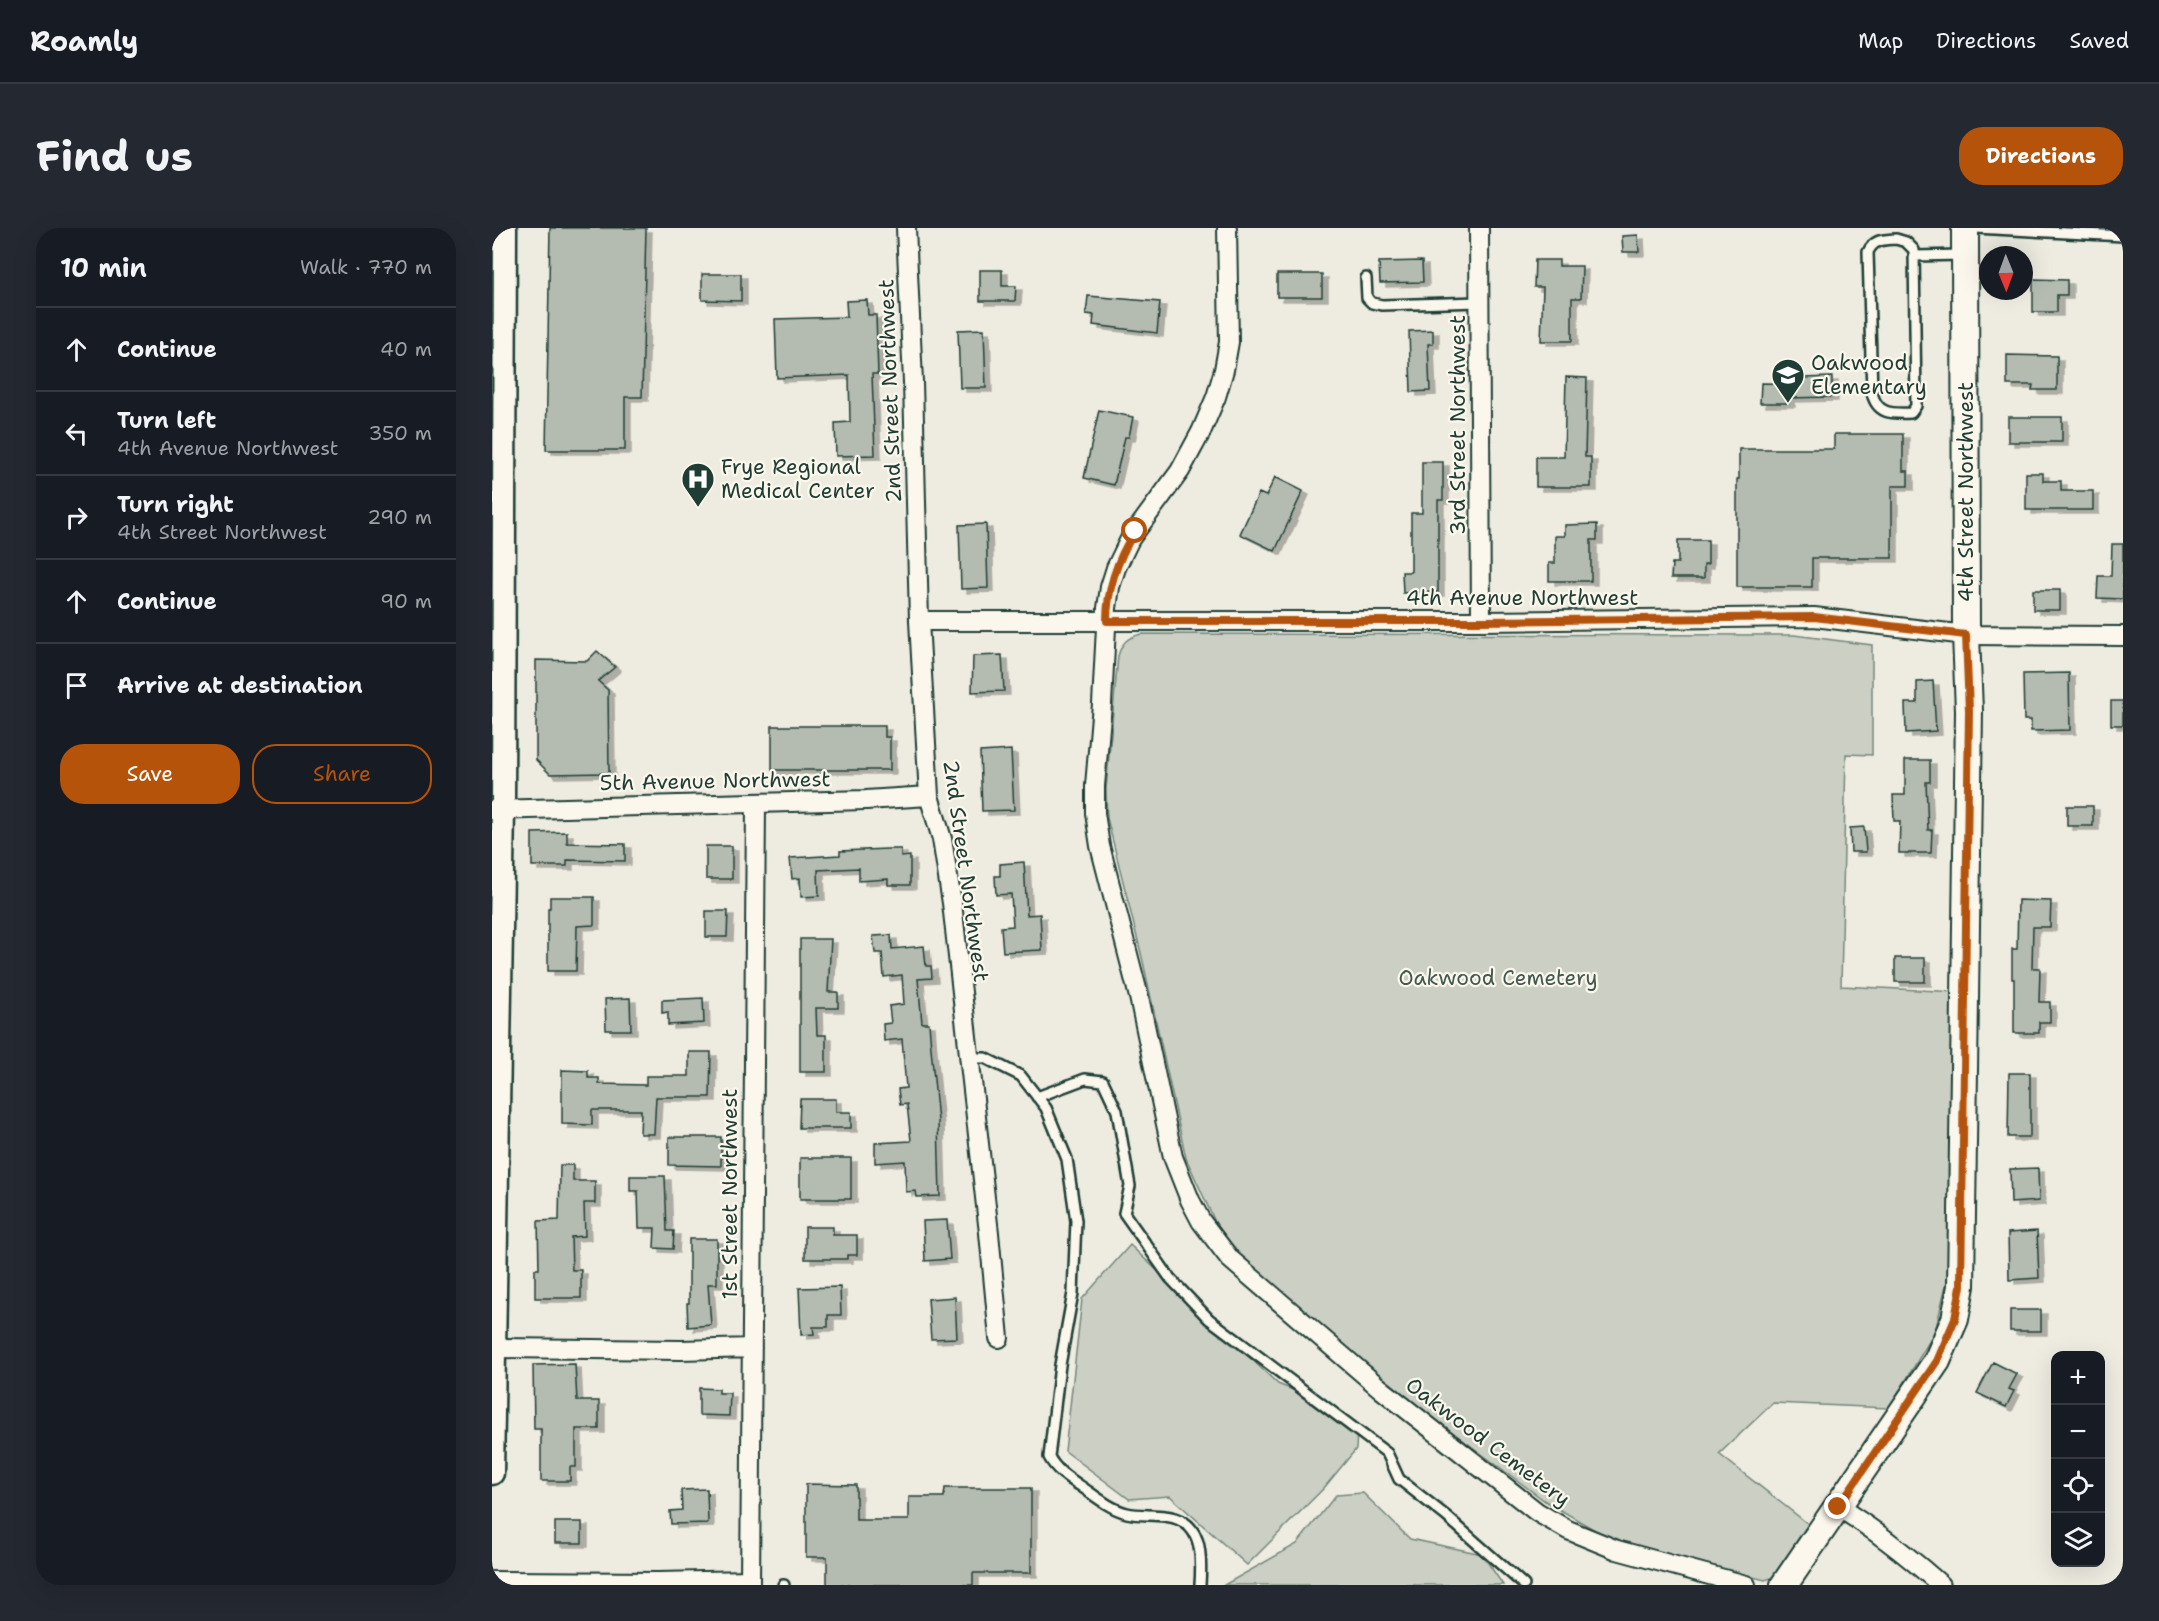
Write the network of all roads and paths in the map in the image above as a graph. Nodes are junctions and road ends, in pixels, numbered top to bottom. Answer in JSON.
{"nodes":[{"id":1,"x":505,"y":228,"type":"edge"},
{"id":2,"x":906,"y":228,"type":"edge"},
{"id":3,"x":1227,"y":228,"type":"edge"},
{"id":4,"x":1479,"y":228,"type":"edge"},
{"id":5,"x":1965,"y":228,"type":"edge"},
{"id":6,"x":1975,"y":228,"type":"edge"},
{"id":7,"x":2123,"y":236,"type":"edge"},
{"id":8,"x":1965,"y":255,"type":"junction"},
{"id":9,"x":1914,"y":256,"type":"junction"},
{"id":10,"x":1366,"y":278,"type":"dead end"},
{"id":11,"x":498,"y":279,"type":"edge"},
{"id":12,"x":1479,"y":302,"type":"junction"},
{"id":13,"x":498,"y":359,"type":"edge"},
{"id":14,"x":919,"y":621,"type":"junction"},
{"id":15,"x":1107,"y":621,"type":"junction"},
{"id":16,"x":1481,"y":621,"type":"junction"},
{"id":17,"x":1966,"y":635,"type":"junction"},
{"id":18,"x":2123,"y":636,"type":"edge"},
{"id":19,"x":929,"y":796,"type":"junction"},
{"id":20,"x":756,"y":803,"type":"junction"},
{"id":21,"x":497,"y":809,"type":"edge"},
{"id":22,"x":969,"y":1058,"type":"junction"},
{"id":23,"x":1037,"y":1097,"type":"junction"},
{"id":24,"x":999,"y":1338,"type":"dead end"},
{"id":25,"x":493,"y":1348,"type":"edge"},
{"id":26,"x":752,"y":1348,"type":"junction"},
{"id":27,"x":492,"y":1473,"type":"edge"},
{"id":28,"x":1838,"y":1507,"type":"junction"},
{"id":29,"x":492,"y":1581,"type":"edge"},
{"id":30,"x":750,"y":1583,"type":"edge"},
{"id":31,"x":1200,"y":1585,"type":"edge"},
{"id":32,"x":1524,"y":1585,"type":"edge"},
{"id":33,"x":1746,"y":1585,"type":"edge"},
{"id":34,"x":1784,"y":1585,"type":"edge"},
{"id":35,"x":1941,"y":1585,"type":"edge"}],
"edges":[{"from":1,"to":11,"type":"street"},
{"from":2,"to":14,"type":"street","name":"2nd Street Northwest"},
{"from":3,"to":15,"type":"street","name":"Oakwood Cemetery"},
{"from":4,"to":12,"type":"street","name":"3rd Street Northwest"},
{"from":5,"to":8,"type":"main road","name":"4th Street Northwest"},
{"from":6,"to":7,"type":"lane"},
{"from":8,"to":9,"type":"lane"},
{"from":8,"to":17,"type":"main road","name":"4th Street Northwest"},
{"from":9,"to":9,"type":"lane"},
{"from":10,"to":12,"type":"lane"},
{"from":11,"to":13,"type":"street"},
{"from":12,"to":16,"type":"street","name":"3rd Street Northwest"},
{"from":13,"to":21,"type":"street"},
{"from":14,"to":15,"type":"street","name":"4th Avenue Northwest"},
{"from":14,"to":19,"type":"street","name":"2nd Street Northwest"},
{"from":15,"to":16,"type":"street","name":"4th Avenue Northwest"},
{"from":15,"to":33,"type":"street","name":"Oakwood Cemetery"},
{"from":16,"to":17,"type":"street","name":"4th Avenue Northwest"},
{"from":17,"to":18,"type":"street","name":"4th Avenue Northwest"},
{"from":17,"to":28,"type":"main road","name":"4th Street Northwest"},
{"from":19,"to":20,"type":"street","name":"5th Avenue Northwest"},
{"from":19,"to":22,"type":"street","name":"2nd Street Northwest"},
{"from":20,"to":21,"type":"street","name":"5th Avenue Northwest"},
{"from":20,"to":26,"type":"street","name":"1st Street Northwest"},
{"from":21,"to":25,"type":"street"},
{"from":22,"to":23,"type":"lane"},
{"from":22,"to":24,"type":"street","name":"2nd Street Northwest"},
{"from":23,"to":31,"type":"lane"},
{"from":23,"to":32,"type":"lane"},
{"from":25,"to":26,"type":"street"},
{"from":25,"to":27,"type":"street"},
{"from":26,"to":30,"type":"street","name":"1st Street Northwest"},
{"from":28,"to":34,"type":"main road","name":"4th Street Northwest"},
{"from":28,"to":35,"type":"street"},
{"from":29,"to":30,"type":"street"}]}
